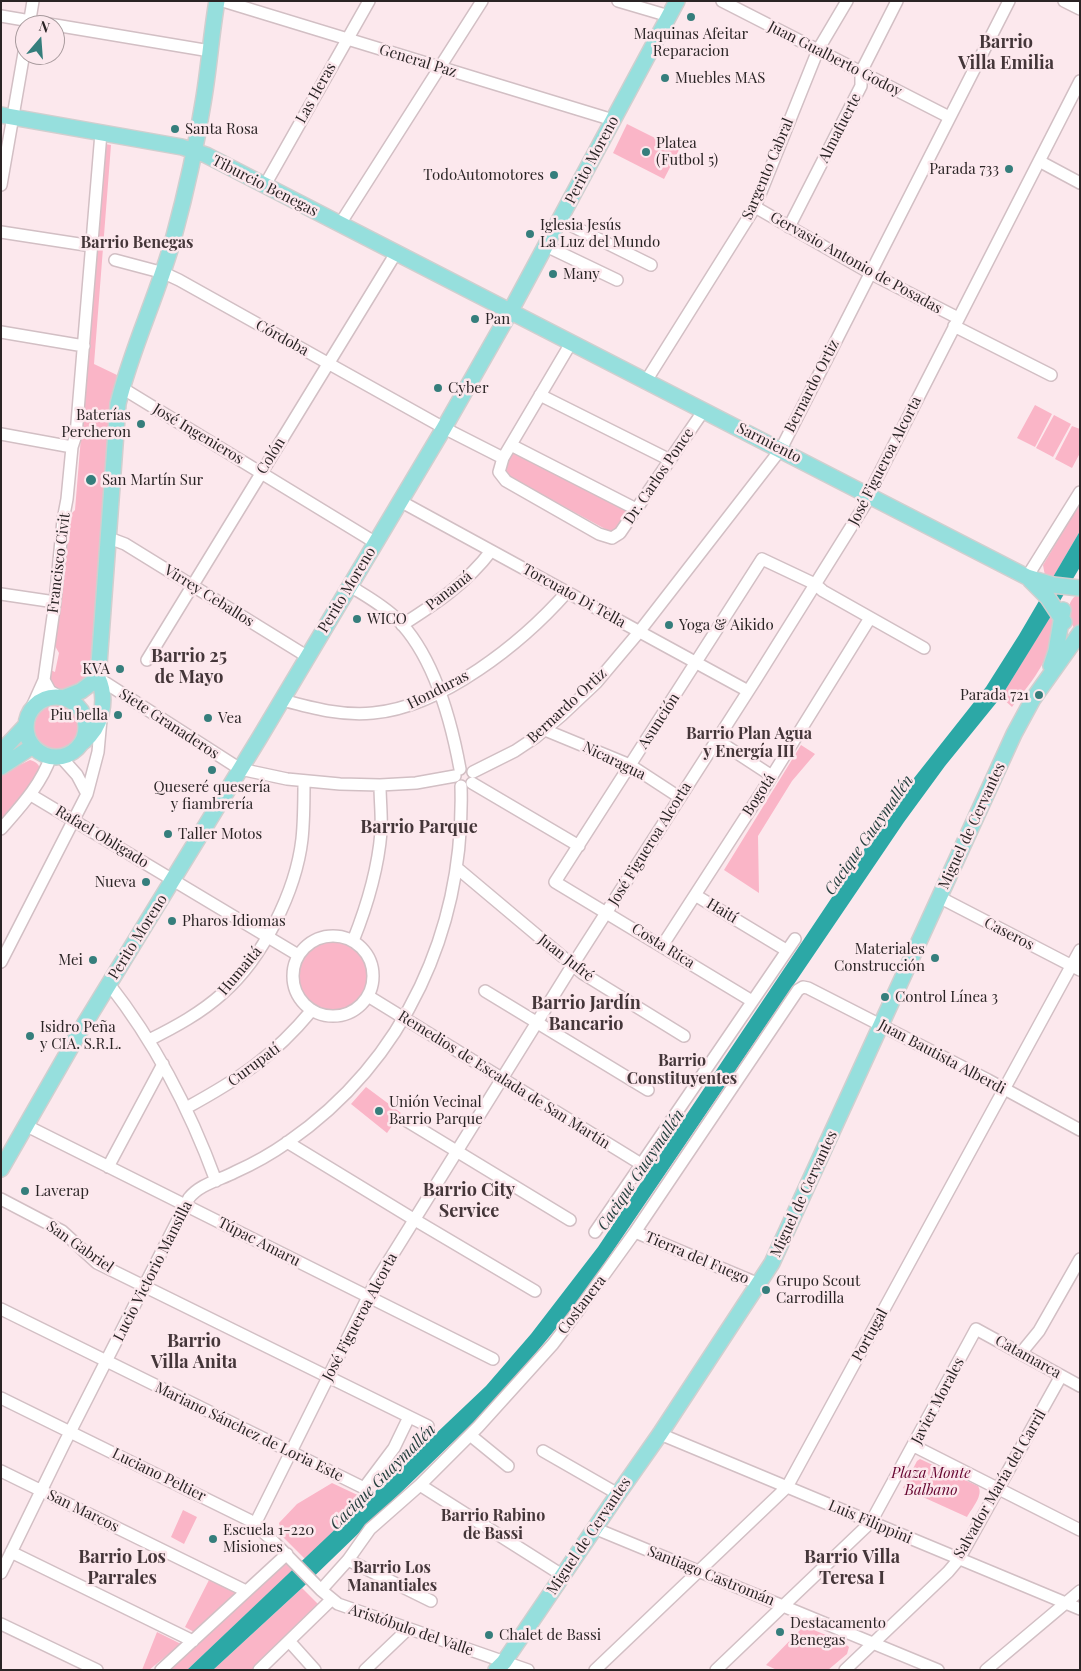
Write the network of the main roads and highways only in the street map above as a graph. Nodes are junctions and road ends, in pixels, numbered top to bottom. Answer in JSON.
{"nodes":[{"id":1,"x":217,"y":1,"type":"edge"},
{"id":2,"x":677,"y":1,"type":"edge"},
{"id":3,"x":7,"y":116,"type":"edge"},
{"id":4,"x":195,"y":150,"type":"junction"},
{"id":5,"x":510,"y":312,"type":"junction"},
{"id":6,"x":1075,"y":588,"type":"edge"},
{"id":7,"x":1046,"y":589,"type":"junction"},
{"id":8,"x":1060,"y":616,"type":"junction"},
{"id":9,"x":1079,"y":636,"type":"edge"},
{"id":10,"x":1080,"y":655,"type":"edge"},
{"id":11,"x":98,"y":678,"type":"junction"},
{"id":12,"x":1046,"y":681,"type":"junction"},
{"id":13,"x":62,"y":697,"type":"junction"},
{"id":14,"x":26,"y":725,"type":"junction"},
{"id":15,"x":80,"y":744,"type":"junction"},
{"id":16,"x":34,"y":746,"type":"junction"},
{"id":17,"x":1,"y":752,"type":"edge"},
{"id":18,"x":1,"y":767,"type":"edge"},
{"id":19,"x":1,"y":1170,"type":"edge"},
{"id":20,"x":500,"y":1666,"type":"edge"}],
"edges":[{"from":1,"to":4,"type":"main road"},
{"from":2,"to":5,"type":"main road","name":"Perito Moreno"},
{"from":3,"to":4,"type":"main road","name":"Tiburcio Benegas"},
{"from":4,"to":5,"type":"main road","name":"Tiburcio Benegas"},
{"from":4,"to":11,"type":"main road"},
{"from":5,"to":7,"type":"main road","name":"Sarmiento"},
{"from":5,"to":19,"type":"main road","name":"Perito Moreno"},
{"from":6,"to":7,"type":"main road","name":"Sarmiento"},
{"from":6,"to":8,"type":"main road"},
{"from":7,"to":8,"type":"main road"},
{"from":8,"to":9,"type":"main road"},
{"from":8,"to":12,"type":"main road","name":"Miguel de Cervantes"},
{"from":9,"to":12,"type":"main road","name":"Miguel de Cervantes"},
{"from":10,"to":12,"type":"main road","name":"Miguel de Cervantes"},
{"from":11,"to":13,"type":"main road"},
{"from":11,"to":15,"type":"main road"},
{"from":12,"to":20,"type":"main road","name":"Miguel de Cervantes"},
{"from":13,"to":14,"type":"main road","name":"Francisco Civit"},
{"from":13,"to":15,"type":"main road"},
{"from":14,"to":16,"type":"main road"},
{"from":14,"to":17,"type":"main road"},
{"from":15,"to":16,"type":"main road"},
{"from":16,"to":18,"type":"main road"}]}
